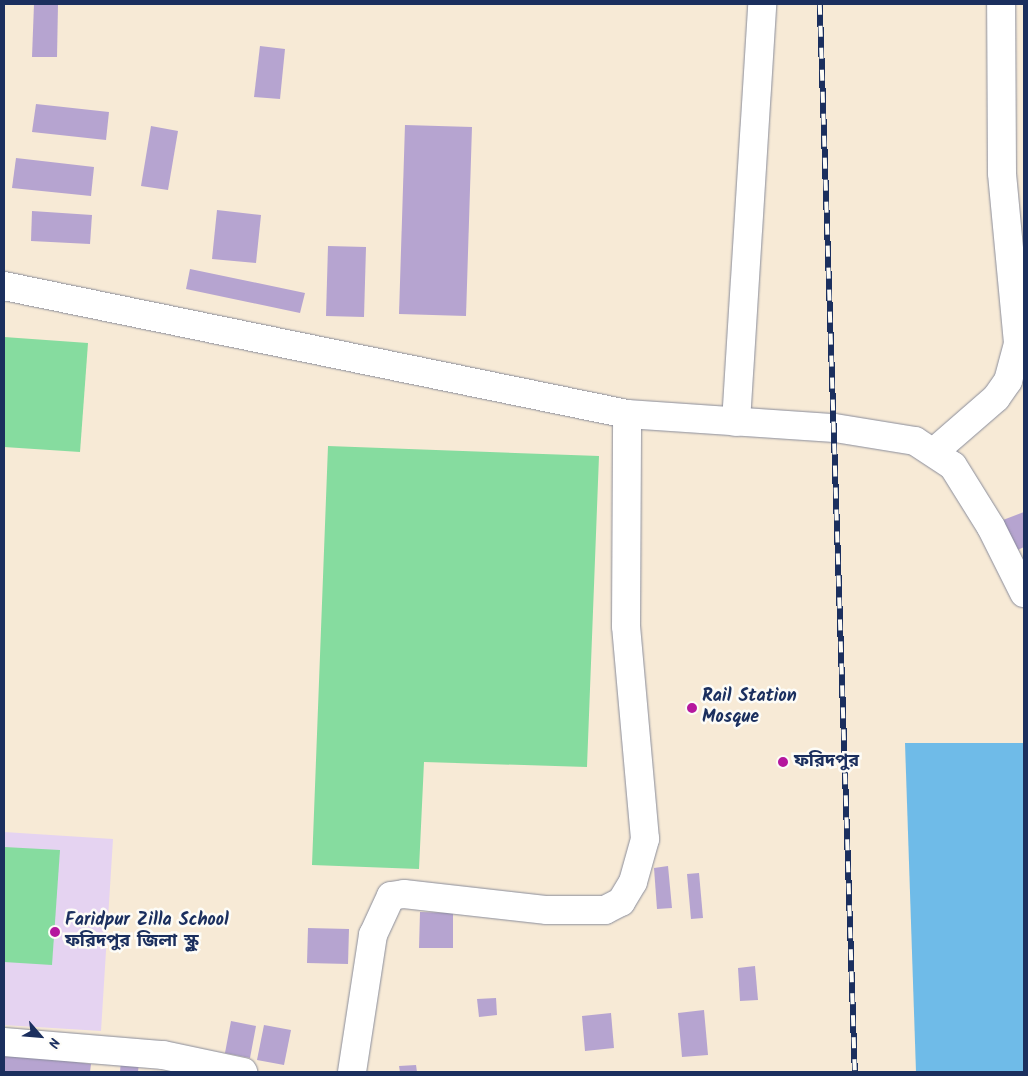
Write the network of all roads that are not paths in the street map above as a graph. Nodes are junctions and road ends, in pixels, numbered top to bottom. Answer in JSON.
{"nodes":[{"id":1,"x":762,"y":4,"type":"edge"},
{"id":2,"x":1001,"y":4,"type":"edge"},
{"id":3,"x":4,"y":286,"type":"edge"},
{"id":4,"x":626,"y":414,"type":"junction"},
{"id":5,"x":736,"y":422,"type":"junction"},
{"id":6,"x":935,"y":451,"type":"junction"},
{"id":7,"x":1024,"y":593,"type":"edge"},
{"id":8,"x":4,"y":1042,"type":"edge"},
{"id":9,"x":243,"y":1072,"type":"edge"},
{"id":10,"x":352,"y":1072,"type":"edge"}],
"edges":[{"from":1,"to":5,"type":"street"},
{"from":2,"to":6,"type":"street"},
{"from":3,"to":4,"type":"street"},
{"from":4,"to":5,"type":"street"},
{"from":4,"to":10,"type":"street"},
{"from":5,"to":6,"type":"street"},
{"from":6,"to":7,"type":"street"},
{"from":8,"to":9,"type":"street"}]}
